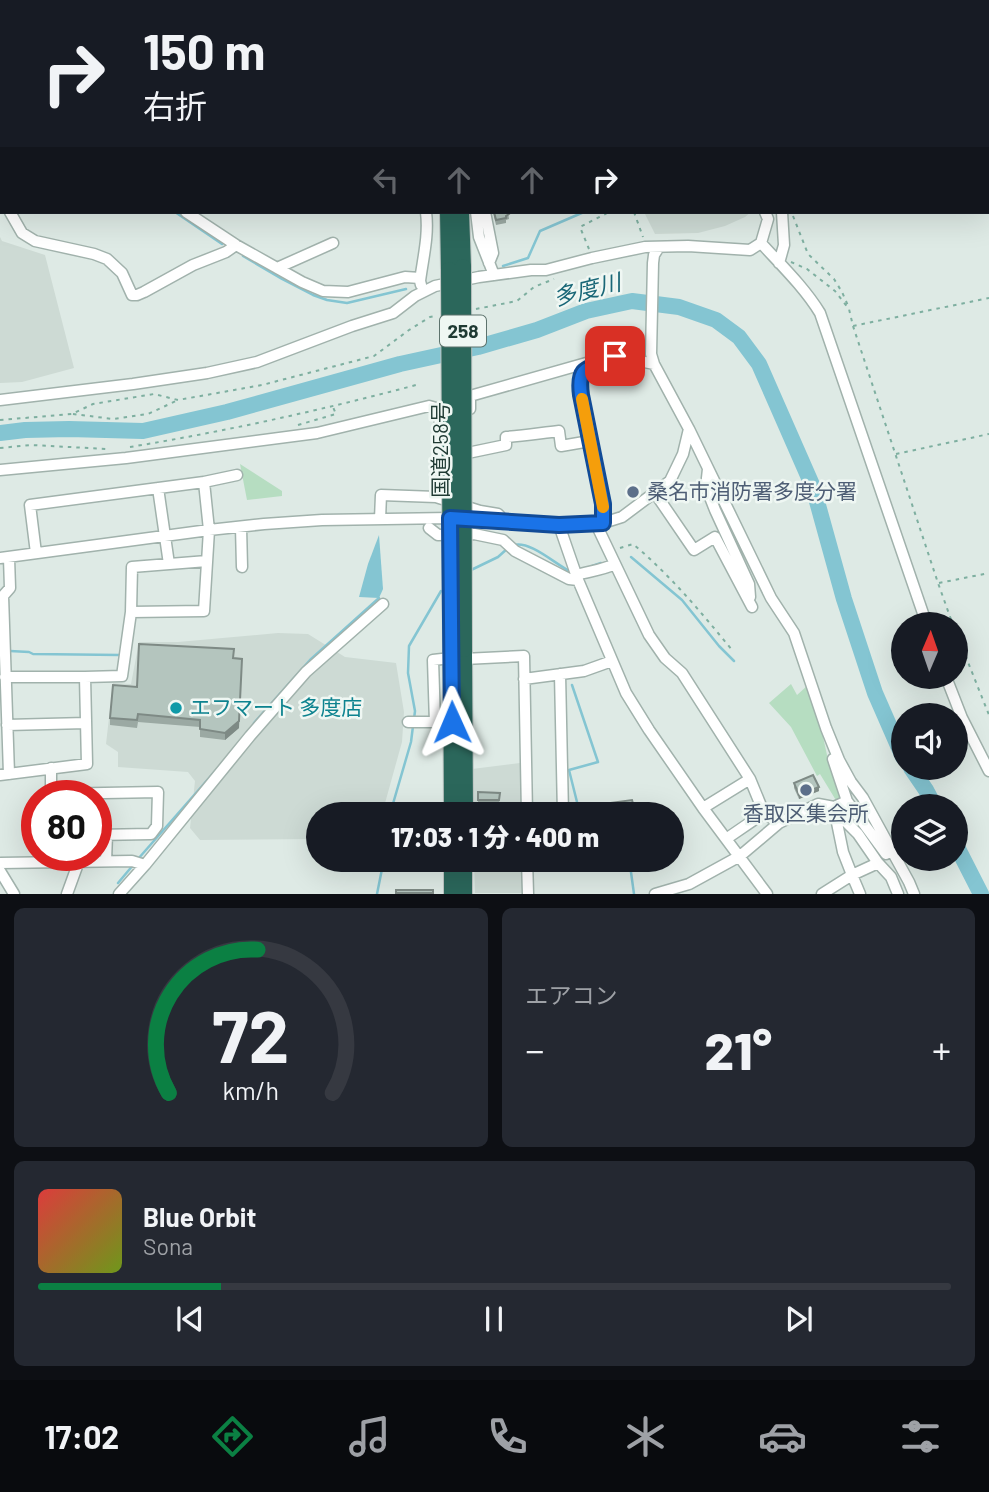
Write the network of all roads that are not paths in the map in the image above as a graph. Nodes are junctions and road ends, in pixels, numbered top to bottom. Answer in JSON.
{"nodes":[{"id":1,"x":10,"y":214,"type":"edge"},
{"id":2,"x":190,"y":214,"type":"edge"},
{"id":3,"x":426,"y":214,"type":"edge"},
{"id":4,"x":448,"y":214,"type":"edge"},
{"id":5,"x":461,"y":214,"type":"edge"},
{"id":6,"x":476,"y":214,"type":"edge"},
{"id":7,"x":485,"y":214,"type":"edge"},
{"id":8,"x":766,"y":214,"type":"edge"},
{"id":9,"x":782,"y":214,"type":"edge"},
{"id":10,"x":333,"y":243,"type":"dead end"},
{"id":11,"x":761,"y":243,"type":"junction"},
{"id":12,"x":236,"y":245,"type":"junction"},
{"id":13,"x":659,"y":247,"type":"junction"},
{"id":14,"x":489,"y":263,"type":"junction"},
{"id":15,"x":779,"y":263,"type":"junction"},
{"id":16,"x":277,"y":268,"type":"junction"},
{"id":17,"x":456,"y":269,"type":"junction"},
{"id":18,"x":494,"y":275,"type":"junction"},
{"id":19,"x":421,"y":278,"type":"junction"},
{"id":20,"x":423,"y":291,"type":"junction"},
{"id":21,"x":615,"y":356,"type":"junction"},
{"id":22,"x":653,"y":359,"type":"junction"},
{"id":23,"x":0,"y":400,"type":"edge"},
{"id":24,"x":689,"y":429,"type":"junction"},
{"id":25,"x":442,"y":434,"type":"junction"},
{"id":26,"x":590,"y":441,"type":"junction"},
{"id":27,"x":442,"y":459,"type":"junction"},
{"id":28,"x":708,"y":468,"type":"junction"},
{"id":29,"x":0,"y":470,"type":"edge"},
{"id":30,"x":237,"y":475,"type":"dead end"},
{"id":31,"x":204,"y":482,"type":"junction"},
{"id":32,"x":158,"y":488,"type":"junction"},
{"id":33,"x":655,"y":493,"type":"junction"},
{"id":34,"x":442,"y":499,"type":"junction"},
{"id":35,"x":456,"y":518,"type":"junction"},
{"id":36,"x":380,"y":519,"type":"junction"},
{"id":37,"x":505,"y":521,"type":"junction"},
{"id":38,"x":599,"y":523,"type":"junction"},
{"id":39,"x":559,"y":525,"type":"junction"},
{"id":40,"x":241,"y":527,"type":"junction"},
{"id":41,"x":429,"y":528,"type":"dead end"},
{"id":42,"x":209,"y":530,"type":"junction"},
{"id":43,"x":165,"y":536,"type":"junction"},
{"id":44,"x":36,"y":552,"type":"junction"},
{"id":45,"x":5,"y":558,"type":"edge"},
{"id":46,"x":207,"y":561,"type":"junction"},
{"id":47,"x":169,"y":564,"type":"junction"},
{"id":48,"x":615,"y":564,"type":"junction"},
{"id":49,"x":242,"y":567,"type":"dead end"},
{"id":50,"x":577,"y":577,"type":"junction"},
{"id":51,"x":383,"y":604,"type":"dead end"},
{"id":52,"x":131,"y":612,"type":"junction"},
{"id":53,"x":923,"y":612,"type":"edge"},
{"id":54,"x":457,"y":654,"type":"junction"},
{"id":55,"x":612,"y":661,"type":"junction"},
{"id":56,"x":560,"y":674,"type":"junction"},
{"id":57,"x":5,"y":677,"type":"junction"},
{"id":58,"x":85,"y":677,"type":"junction"},
{"id":59,"x":524,"y":679,"type":"junction"},
{"id":60,"x":951,"y":690,"type":"edge"},
{"id":61,"x":413,"y":722,"type":"dead end"},
{"id":62,"x":443,"y":722,"type":"junction"},
{"id":63,"x":86,"y":723,"type":"junction"},
{"id":64,"x":7,"y":725,"type":"junction"},
{"id":65,"x":828,"y":733,"type":"junction"},
{"id":66,"x":51,"y":768,"type":"junction"},
{"id":67,"x":989,"y":771,"type":"edge"},
{"id":68,"x":4,"y":774,"type":"edge"},
{"id":69,"x":750,"y":779,"type":"junction"},
{"id":70,"x":51,"y":780,"type":"edge"},
{"id":71,"x":112,"y":793,"type":"edge"},
{"id":72,"x":847,"y":801,"type":"junction"},
{"id":73,"x":451,"y":802,"type":"edge"},
{"id":74,"x":464,"y":802,"type":"edge"},
{"id":75,"x":527,"y":802,"type":"edge"},
{"id":76,"x":564,"y":802,"type":"edge"},
{"id":77,"x":834,"y":807,"type":"junction"},
{"id":78,"x":703,"y":808,"type":"junction"},
{"id":79,"x":764,"y":813,"type":"junction"},
{"id":80,"x":779,"y":823,"type":"junction"},
{"id":81,"x":112,"y":835,"type":"edge"},
{"id":82,"x":726,"y":839,"type":"junction"},
{"id":83,"x":891,"y":850,"type":"edge"},
{"id":84,"x":740,"y":856,"type":"junction"},
{"id":85,"x":891,"y":857,"type":"edge"},
{"id":86,"x":112,"y":861,"type":"edge"},
{"id":87,"x":21,"y":862,"type":"edge"},
{"id":88,"x":0,"y":863,"type":"edge"},
{"id":89,"x":139,"y":863,"type":"junction"},
{"id":90,"x":878,"y":863,"type":"junction"},
{"id":91,"x":0,"y":871,"type":"edge"},
{"id":92,"x":75,"y":871,"type":"edge"},
{"id":93,"x":902,"y":871,"type":"edge"},
{"id":94,"x":452,"y":872,"type":"edge"},
{"id":95,"x":464,"y":872,"type":"edge"},
{"id":96,"x":527,"y":872,"type":"edge"},
{"id":97,"x":852,"y":875,"type":"junction"},
{"id":98,"x":681,"y":890,"type":"edge"},
{"id":99,"x":14,"y":894,"type":"edge"},
{"id":100,"x":67,"y":894,"type":"edge"},
{"id":101,"x":119,"y":894,"type":"edge"},
{"id":102,"x":452,"y":894,"type":"edge"},
{"id":103,"x":464,"y":894,"type":"edge"},
{"id":104,"x":527,"y":894,"type":"edge"},
{"id":105,"x":655,"y":894,"type":"edge"},
{"id":106,"x":768,"y":894,"type":"edge"},
{"id":107,"x":822,"y":894,"type":"edge"},
{"id":108,"x":860,"y":894,"type":"edge"},
{"id":109,"x":898,"y":894,"type":"edge"},
{"id":110,"x":914,"y":894,"type":"edge"}],
"edges":[{"from":1,"to":12,"type":"street"},
{"from":2,"to":12,"type":"street"},
{"from":3,"to":19,"type":"street"},
{"from":4,"to":17,"type":"highway","name":"国道258号","number":"258"},
{"from":5,"to":17,"type":"highway","name":"国道258号","number":"258"},
{"from":6,"to":14,"type":"street"},
{"from":7,"to":14,"type":"street"},
{"from":8,"to":11,"type":"street"},
{"from":9,"to":15,"type":"street"},
{"from":10,"to":16,"type":"street"},
{"from":11,"to":13,"type":"street"},
{"from":11,"to":15,"type":"street"},
{"from":12,"to":16,"type":"street"},
{"from":13,"to":18,"type":"street"},
{"from":13,"to":22,"type":"street"},
{"from":14,"to":18,"type":"street"},
{"from":15,"to":53,"type":"street"},
{"from":16,"to":19,"type":"street"},
{"from":17,"to":35,"type":"highway","name":"国道258号","number":"258","bridge":true},
{"from":18,"to":20,"type":"street"},
{"from":19,"to":20,"type":"street"},
{"from":20,"to":23,"type":"street"},
{"from":21,"to":22,"type":"street"},
{"from":21,"to":25,"type":"street"},
{"from":21,"to":26,"type":"street"},
{"from":22,"to":24,"type":"street"},
{"from":24,"to":28,"type":"street"},
{"from":24,"to":33,"type":"street"},
{"from":25,"to":27,"type":"street"},
{"from":25,"to":29,"type":"street"},
{"from":26,"to":27,"type":"street"},
{"from":26,"to":38,"type":"street"},
{"from":27,"to":34,"type":"street"},
{"from":28,"to":33,"type":"street"},
{"from":28,"to":65,"type":"street"},
{"from":30,"to":31,"type":"street"},
{"from":31,"to":32,"type":"street"},
{"from":31,"to":42,"type":"street"},
{"from":32,"to":43,"type":"street"},
{"from":32,"to":44,"type":"street"},
{"from":33,"to":38,"type":"street"},
{"from":34,"to":36,"type":"street"},
{"from":34,"to":37,"type":"street"},
{"from":35,"to":36,"type":"street"},
{"from":35,"to":37,"type":"street"},
{"from":35,"to":54,"type":"highway","name":"国道258号","number":"258","bridge":true},
{"from":36,"to":40,"type":"street"},
{"from":37,"to":39,"type":"street"},
{"from":38,"to":39,"type":"street"},
{"from":38,"to":48,"type":"street"},
{"from":39,"to":50,"type":"street"},
{"from":40,"to":42,"type":"street"},
{"from":40,"to":49,"type":"street"},
{"from":41,"to":50,"type":"street"},
{"from":42,"to":43,"type":"street"},
{"from":42,"to":46,"type":"street"},
{"from":43,"to":44,"type":"street"},
{"from":43,"to":47,"type":"street"},
{"from":44,"to":45,"type":"street"},
{"from":45,"to":57,"type":"street"},
{"from":46,"to":47,"type":"street"},
{"from":46,"to":52,"type":"street"},
{"from":47,"to":52,"type":"street"},
{"from":48,"to":50,"type":"street"},
{"from":48,"to":69,"type":"street"},
{"from":50,"to":55,"type":"street"},
{"from":51,"to":89,"type":"street"},
{"from":52,"to":58,"type":"street"},
{"from":54,"to":59,"type":"street"},
{"from":54,"to":62,"type":"highway","name":"国道258号","number":"258"},
{"from":54,"to":74,"type":"highway","name":"国道258号","number":"258"},
{"from":55,"to":56,"type":"street"},
{"from":55,"to":78,"type":"street"},
{"from":56,"to":59,"type":"street"},
{"from":56,"to":76,"type":"street"},
{"from":57,"to":58,"type":"street"},
{"from":57,"to":64,"type":"street"},
{"from":58,"to":63,"type":"street"},
{"from":59,"to":75,"type":"street"},
{"from":60,"to":67,"type":"street"},
{"from":61,"to":62,"type":"street"},
{"from":62,"to":73,"type":"highway","name":"国道258号","number":"258"},
{"from":63,"to":64,"type":"street"},
{"from":63,"to":66,"type":"street"},
{"from":64,"to":68,"type":"street"},
{"from":65,"to":72,"type":"street"},
{"from":65,"to":83,"type":"street"},
{"from":66,"to":68,"type":"street"},
{"from":66,"to":70,"type":"street"},
{"from":69,"to":78,"type":"street"},
{"from":69,"to":79,"type":"street"},
{"from":71,"to":81,"type":"street"},
{"from":72,"to":77,"type":"street"},
{"from":72,"to":85,"type":"street"},
{"from":77,"to":80,"type":"street"},
{"from":77,"to":90,"type":"street"},
{"from":77,"to":97,"type":"street"},
{"from":78,"to":82,"type":"street"},
{"from":79,"to":80,"type":"street"},
{"from":79,"to":82,"type":"street"},
{"from":80,"to":84,"type":"street"},
{"from":82,"to":84,"type":"street"},
{"from":84,"to":98,"type":"street"},
{"from":84,"to":106,"type":"street"},
{"from":86,"to":89,"type":"street"},
{"from":87,"to":88,"type":"street"},
{"from":89,"to":101,"type":"street"},
{"from":90,"to":97,"type":"street"},
{"from":90,"to":109,"type":"street"},
{"from":91,"to":99,"type":"street"},
{"from":92,"to":100,"type":"street"},
{"from":93,"to":110,"type":"street"},
{"from":94,"to":102,"type":"highway"},
{"from":95,"to":103,"type":"highway"},
{"from":96,"to":104,"type":"street"},
{"from":97,"to":107,"type":"street"},
{"from":97,"to":108,"type":"street"},
{"from":98,"to":105,"type":"street"}]}
